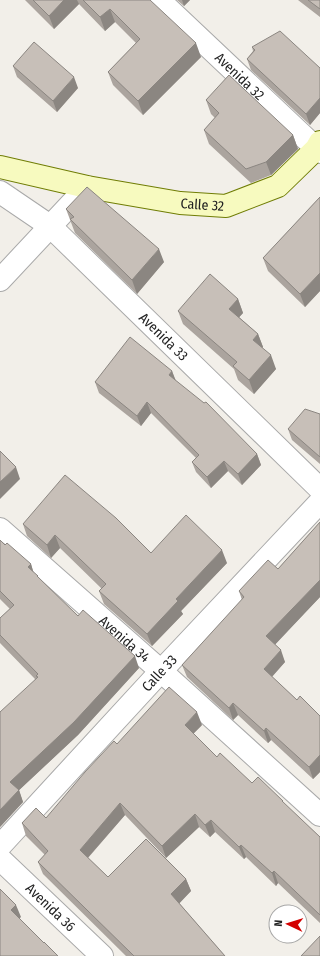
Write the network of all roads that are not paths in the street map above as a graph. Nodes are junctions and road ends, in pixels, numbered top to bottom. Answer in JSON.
{"nodes":[{"id":1,"x":159,"y":0,"type":"edge"},
{"id":2,"x":319,"y":147,"type":"edge"},
{"id":3,"x":0,"y":167,"type":"edge"},
{"id":4,"x":87,"y":187,"type":"junction"},
{"id":5,"x":0,"y":192,"type":"edge"},
{"id":6,"x":50,"y":226,"type":"junction"},
{"id":7,"x":0,"y":280,"type":"edge"},
{"id":8,"x":320,"y":489,"type":"edge"},
{"id":9,"x":320,"y":502,"type":"edge"},
{"id":10,"x":0,"y":529,"type":"edge"},
{"id":11,"x":161,"y":671,"type":"junction"},
{"id":12,"x":320,"y":815,"type":"edge"},
{"id":13,"x":0,"y":846,"type":"edge"},
{"id":14,"x":0,"y":859,"type":"edge"},
{"id":15,"x":102,"y":956,"type":"edge"}],
"edges":[{"from":1,"to":2,"type":"street","name":"Avenida 32"},
{"from":2,"to":4,"type":"main road","name":"Calle 32"},
{"from":3,"to":4,"type":"main road","name":"Calle 32"},
{"from":4,"to":6,"type":"street"},
{"from":5,"to":6,"type":"street","name":"Avenida 33"},
{"from":6,"to":7,"type":"street"},
{"from":6,"to":8,"type":"street","name":"Avenida 33"},
{"from":9,"to":11,"type":"street","name":"Calle 33"},
{"from":10,"to":11,"type":"street","name":"Avenida 34"},
{"from":11,"to":12,"type":"street","name":"Avenida 34"},
{"from":11,"to":13,"type":"street","name":"Calle 33"},
{"from":14,"to":15,"type":"street","name":"Avenida 36"}]}
